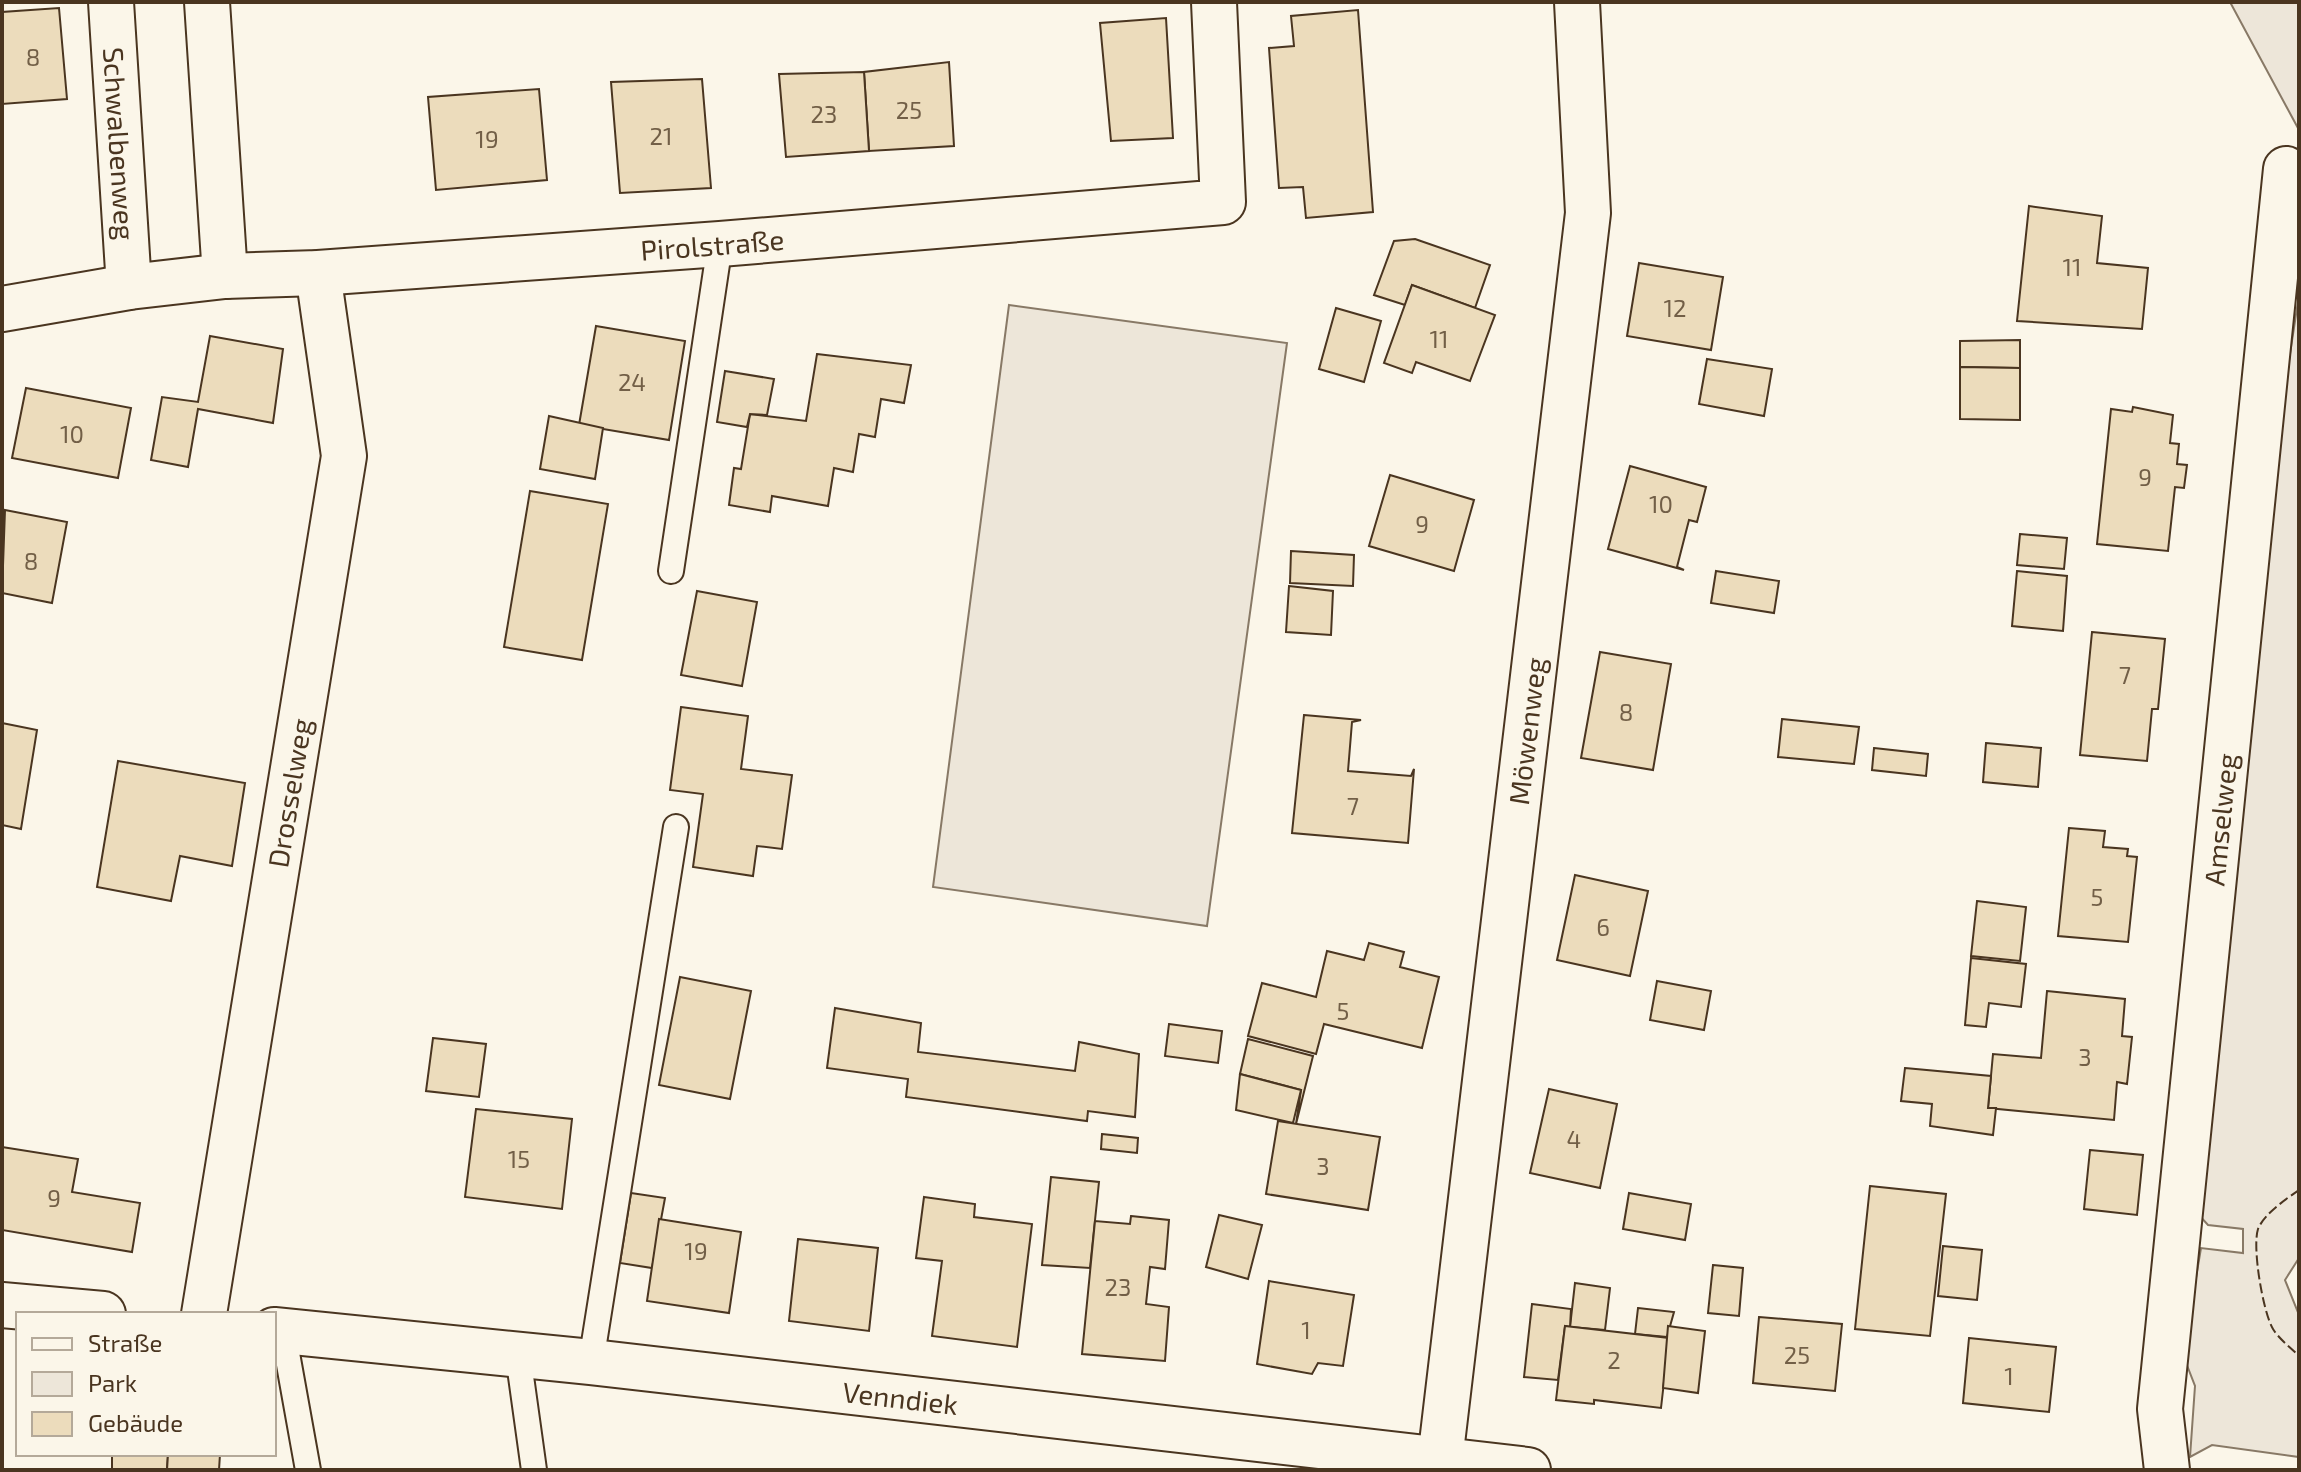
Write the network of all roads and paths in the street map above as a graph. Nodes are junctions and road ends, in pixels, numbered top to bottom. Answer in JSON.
{"nodes":[{"id":1,"x":111,"y":2,"type":"edge"},
{"id":2,"x":207,"y":2,"type":"edge"},
{"id":3,"x":1214,"y":2,"type":"edge"},
{"id":4,"x":1577,"y":2,"type":"edge"},
{"id":5,"x":2286,"y":169,"type":"dead end"},
{"id":6,"x":720,"y":244,"type":"junction"},
{"id":7,"x":318,"y":273,"type":"junction"},
{"id":8,"x":225,"y":276,"type":"junction"},
{"id":9,"x":129,"y":287,"type":"junction"},
{"id":10,"x":2,"y":309,"type":"edge"},
{"id":11,"x":671,"y":571,"type":"dead end"},
{"id":12,"x":676,"y":827,"type":"dead end"},
{"id":13,"x":2,"y":1305,"type":"edge"},
{"id":14,"x":81,"y":1312,"type":"edge"},
{"id":15,"x":204,"y":1312,"type":"edge"},
{"id":16,"x":279,"y":1330,"type":"edge"},
{"id":17,"x":518,"y":1355,"type":"junction"},
{"id":18,"x":591,"y":1362,"type":"junction"},
{"id":19,"x":1440,"y":1460,"type":"junction"},
{"id":20,"x":308,"y":1470,"type":"edge"},
{"id":21,"x":534,"y":1470,"type":"edge"},
{"id":22,"x":1528,"y":1470,"type":"edge"},
{"id":23,"x":2167,"y":1470,"type":"edge"}],
"edges":[{"from":1,"to":9,"type":"street","name":"Schwalbenweg"},
{"from":2,"to":8,"type":"street"},
{"from":3,"to":6,"type":"street","name":"Pirolstraße"},
{"from":4,"to":19,"type":"street","name":"Möwenweg"},
{"from":5,"to":23,"type":"street","name":"Amselweg"},
{"from":6,"to":7,"type":"street","name":"Pirolstraße"},
{"from":6,"to":11,"type":"lane"},
{"from":7,"to":8,"type":"street","name":"Pirolstraße"},
{"from":7,"to":15,"type":"street","name":"Drosselweg"},
{"from":8,"to":9,"type":"street","name":"Pirolstraße"},
{"from":9,"to":10,"type":"street","name":"Pirolstraße"},
{"from":12,"to":18,"type":"lane"},
{"from":13,"to":14,"type":"street"},
{"from":16,"to":17,"type":"street","name":"Venndiek"},
{"from":16,"to":20,"type":"lane"},
{"from":17,"to":18,"type":"street","name":"Venndiek"},
{"from":17,"to":21,"type":"lane"},
{"from":18,"to":19,"type":"street","name":"Venndiek"},
{"from":19,"to":22,"type":"street","name":"Venndiek"}]}
